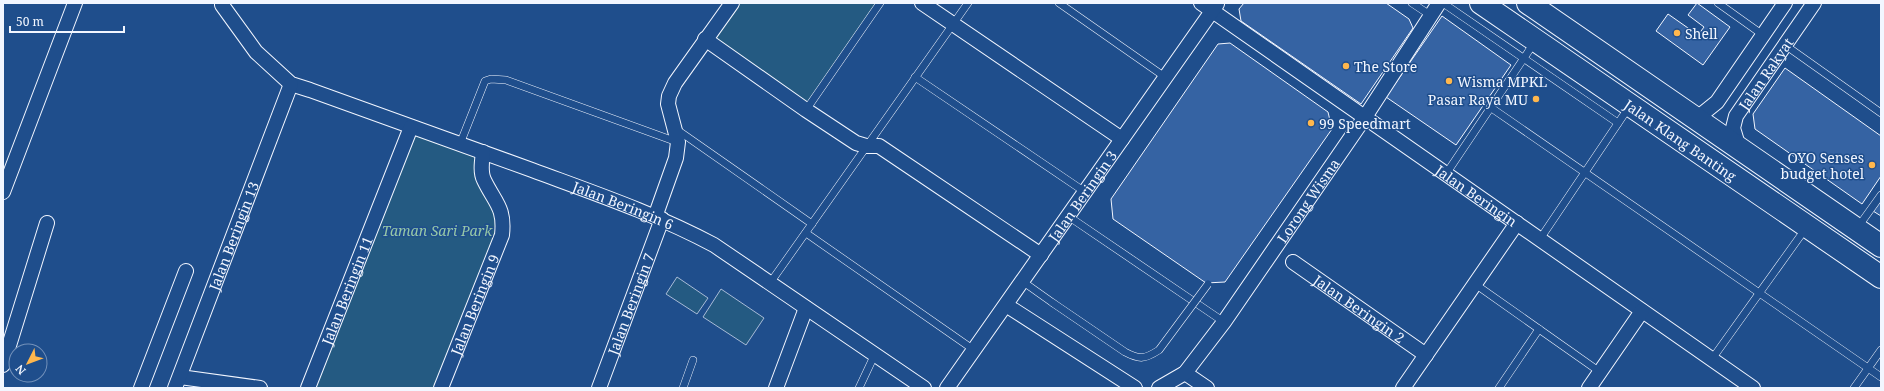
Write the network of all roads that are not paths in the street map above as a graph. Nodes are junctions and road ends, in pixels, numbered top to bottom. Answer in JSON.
{"nodes":[{"id":1,"x":75,"y":3,"type":"edge"},
{"id":2,"x":732,"y":3,"type":"edge"},
{"id":3,"x":880,"y":3,"type":"edge"},
{"id":4,"x":922,"y":3,"type":"edge"},
{"id":5,"x":968,"y":3,"type":"edge"},
{"id":6,"x":1059,"y":3,"type":"edge"},
{"id":7,"x":1412,"y":3,"type":"edge"},
{"id":8,"x":1439,"y":3,"type":"edge"},
{"id":9,"x":1443,"y":3,"type":"edge"},
{"id":10,"x":1482,"y":3,"type":"edge"},
{"id":11,"x":1528,"y":3,"type":"edge"},
{"id":12,"x":1718,"y":3,"type":"edge"},
{"id":13,"x":1785,"y":3,"type":"edge"},
{"id":14,"x":1814,"y":3,"type":"edge"},
{"id":15,"x":1210,"y":5,"type":"edge"},
{"id":16,"x":222,"y":6,"type":"dead end"},
{"id":17,"x":1430,"y":15,"type":"junction"},
{"id":18,"x":953,"y":24,"type":"junction"},
{"id":19,"x":1763,"y":35,"type":"junction"},
{"id":20,"x":705,"y":39,"type":"junction"},
{"id":21,"x":1536,"y":41,"type":"junction"},
{"id":22,"x":1785,"y":45,"type":"junction"},
{"id":23,"x":1524,"y":58,"type":"junction"},
{"id":24,"x":915,"y":77,"type":"junction"},
{"id":25,"x":1165,"y":77,"type":"junction"},
{"id":26,"x":291,"y":84,"type":"junction"},
{"id":27,"x":1631,"y":105,"type":"junction"},
{"id":28,"x":1490,"y":107,"type":"junction"},
{"id":29,"x":806,"y":110,"type":"junction"},
{"id":30,"x":1881,"y":113,"type":"edge"},
{"id":31,"x":1365,"y":117,"type":"junction"},
{"id":32,"x":1696,"y":119,"type":"junction"},
{"id":33,"x":1618,"y":123,"type":"junction"},
{"id":34,"x":412,"y":126,"type":"junction"},
{"id":35,"x":676,"y":135,"type":"junction"},
{"id":36,"x":1122,"y":139,"type":"junction"},
{"id":37,"x":460,"y":144,"type":"junction"},
{"id":38,"x":866,"y":146,"type":"junction"},
{"id":39,"x":1739,"y":148,"type":"junction"},
{"id":40,"x":483,"y":152,"type":"junction"},
{"id":41,"x":6,"y":173,"type":"edge"},
{"id":42,"x":1585,"y":173,"type":"junction"},
{"id":43,"x":1446,"y":174,"type":"junction"},
{"id":44,"x":3,"y":192,"type":"edge"},
{"id":45,"x":1085,"y":192,"type":"junction"},
{"id":46,"x":1881,"y":195,"type":"edge"},
{"id":47,"x":1068,"y":216,"type":"junction"},
{"id":48,"x":659,"y":218,"type":"junction"},
{"id":49,"x":47,"y":223,"type":"dead end"},
{"id":50,"x":1517,"y":223,"type":"junction"},
{"id":51,"x":812,"y":224,"type":"junction"},
{"id":52,"x":1807,"y":226,"type":"junction"},
{"id":53,"x":1857,"y":229,"type":"junction"},
{"id":54,"x":806,"y":233,"type":"junction"},
{"id":55,"x":1540,"y":239,"type":"junction"},
{"id":56,"x":1881,"y":246,"type":"edge"},
{"id":57,"x":1041,"y":255,"type":"junction"},
{"id":58,"x":1293,"y":262,"type":"dead end"},
{"id":59,"x":186,"y":271,"type":"dead end"},
{"id":60,"x":1881,"y":276,"type":"edge"},
{"id":61,"x":1022,"y":281,"type":"junction"},
{"id":62,"x":770,"y":283,"type":"junction"},
{"id":63,"x":1208,"y":284,"type":"dead end"},
{"id":64,"x":1475,"y":284,"type":"junction"},
{"id":65,"x":1759,"y":293,"type":"junction"},
{"id":66,"x":1006,"y":305,"type":"junction"},
{"id":67,"x":806,"y":308,"type":"junction"},
{"id":68,"x":1642,"y":311,"type":"junction"},
{"id":69,"x":1224,"y":322,"type":"junction"},
{"id":70,"x":1540,"y":329,"type":"junction"},
{"id":71,"x":974,"y":350,"type":"junction"},
{"id":72,"x":1881,"y":350,"type":"edge"},
{"id":73,"x":874,"y":354,"type":"junction"},
{"id":74,"x":1426,"y":355,"type":"junction"},
{"id":75,"x":1712,"y":359,"type":"junction"},
{"id":76,"x":693,"y":360,"type":"dead end"},
{"id":77,"x":3,"y":365,"type":"edge"},
{"id":78,"x":1868,"y":368,"type":"junction"},
{"id":79,"x":1600,"y":372,"type":"junction"},
{"id":80,"x":1185,"y":373,"type":"junction"},
{"id":81,"x":1881,"y":377,"type":"edge"},
{"id":82,"x":178,"y":382,"type":"edge"},
{"id":83,"x":1162,"y":387,"type":"edge"},
{"id":84,"x":141,"y":388,"type":"edge"},
{"id":85,"x":260,"y":388,"type":"edge"},
{"id":86,"x":308,"y":388,"type":"edge"},
{"id":87,"x":441,"y":388,"type":"edge"},
{"id":88,"x":599,"y":388,"type":"edge"},
{"id":89,"x":683,"y":388,"type":"edge"},
{"id":90,"x":776,"y":388,"type":"edge"},
{"id":91,"x":859,"y":388,"type":"edge"},
{"id":92,"x":924,"y":388,"type":"edge"},
{"id":93,"x":947,"y":388,"type":"edge"},
{"id":94,"x":1135,"y":388,"type":"edge"},
{"id":95,"x":1207,"y":388,"type":"edge"},
{"id":96,"x":1403,"y":388,"type":"edge"},
{"id":97,"x":1499,"y":388,"type":"edge"},
{"id":98,"x":1589,"y":388,"type":"edge"},
{"id":99,"x":1753,"y":388,"type":"edge"},
{"id":100,"x":1854,"y":388,"type":"edge"}],
"edges":[{"from":1,"to":41,"type":"street"},
{"from":2,"to":20,"type":"street","name":"Jalan Beringin 7"},
{"from":3,"to":29,"type":"lane"},
{"from":4,"to":18,"type":"street"},
{"from":5,"to":18,"type":"lane"},
{"from":6,"to":25,"type":"lane"},
{"from":7,"to":17,"type":"lane"},
{"from":8,"to":17,"type":"street","name":"Lorong Wisma"},
{"from":9,"to":23,"type":"lane"},
{"from":10,"to":21,"type":"highway","name":"Jalan Klang Banting"},
{"from":11,"to":32,"type":"highway","name":"Jalan Klang Banting"},
{"from":12,"to":19,"type":"lane"},
{"from":13,"to":19,"type":"street"},
{"from":14,"to":22,"type":"street","name":"Jalan Rakyat"},
{"from":15,"to":25,"type":"street","name":"Jalan Beringin 3"},
{"from":15,"to":31,"type":"street","name":"Jalan Beringin"},
{"from":16,"to":26,"type":"street"},
{"from":17,"to":31,"type":"street","name":"Lorong Wisma"},
{"from":18,"to":24,"type":"lane"},
{"from":18,"to":36,"type":"street"},
{"from":19,"to":32,"type":"street"},
{"from":20,"to":29,"type":"street"},
{"from":20,"to":35,"type":"street","name":"Jalan Beringin 7"},
{"from":21,"to":23,"type":"lane"},
{"from":21,"to":27,"type":"highway","name":"Jalan Klang Banting"},
{"from":22,"to":30,"type":"lane"},
{"from":22,"to":39,"type":"street","name":"Jalan Rakyat"},
{"from":23,"to":28,"type":"lane"},
{"from":23,"to":33,"type":"lane"},
{"from":24,"to":38,"type":"lane"},
{"from":24,"to":45,"type":"lane"},
{"from":25,"to":36,"type":"street","name":"Jalan Beringin 3"},
{"from":26,"to":34,"type":"street","name":"Jalan Beringin 6"},
{"from":26,"to":82,"type":"street","name":"Jalan Beringin 13"},
{"from":27,"to":33,"type":"lane"},
{"from":27,"to":52,"type":"highway","name":"Jalan Klang Banting"},
{"from":28,"to":42,"type":"lane"},
{"from":28,"to":43,"type":"lane"},
{"from":29,"to":38,"type":"street"},
{"from":31,"to":43,"type":"street","name":"Jalan Beringin"},
{"from":31,"to":69,"type":"street","name":"Lorong Wisma"},
{"from":32,"to":39,"type":"highway","name":"Jalan Klang Banting"},
{"from":33,"to":42,"type":"lane"},
{"from":34,"to":37,"type":"street","name":"Jalan Beringin 6"},
{"from":34,"to":86,"type":"street","name":"Jalan Beringin 11"},
{"from":35,"to":37,"type":"lane"},
{"from":35,"to":48,"type":"street","name":"Jalan Beringin 7"},
{"from":35,"to":51,"type":"lane"},
{"from":36,"to":45,"type":"street","name":"Jalan Beringin 3"},
{"from":37,"to":40,"type":"street","name":"Jalan Beringin 6"},
{"from":38,"to":51,"type":"lane"},
{"from":38,"to":57,"type":"street"},
{"from":39,"to":53,"type":"highway","name":"Jalan Klang Banting"},
{"from":40,"to":48,"type":"street","name":"Jalan Beringin 6"},
{"from":40,"to":87,"type":"street","name":"Jalan Beringin 9"},
{"from":41,"to":44,"type":"street"},
{"from":42,"to":55,"type":"lane"},
{"from":42,"to":65,"type":"lane"},
{"from":43,"to":50,"type":"street","name":"Jalan Beringin"},
{"from":45,"to":47,"type":"street","name":"Jalan Beringin 3"},
{"from":46,"to":53,"type":"lane"},
{"from":47,"to":57,"type":"street","name":"Jalan Beringin 3"},
{"from":47,"to":69,"type":"lane"},
{"from":48,"to":62,"type":"street","name":"Jalan Beringin 6"},
{"from":48,"to":88,"type":"street","name":"Jalan Beringin 7"},
{"from":49,"to":77,"type":"street"},
{"from":50,"to":55,"type":"street","name":"Jalan Beringin"},
{"from":50,"to":64,"type":"street"},
{"from":51,"to":54,"type":"lane"},
{"from":52,"to":60,"type":"highway","name":"Jalan Klang Banting"},
{"from":52,"to":65,"type":"lane"},
{"from":53,"to":56,"type":"highway","name":"Jalan Klang Banting"},
{"from":54,"to":62,"type":"lane"},
{"from":54,"to":71,"type":"lane"},
{"from":55,"to":68,"type":"street","name":"Jalan Beringin"},
{"from":57,"to":61,"type":"street","name":"Jalan Beringin 3"},
{"from":58,"to":74,"type":"street","name":"Jalan Beringin 2"},
{"from":59,"to":84,"type":"street"},
{"from":61,"to":63,"type":"lane","bridge":true},
{"from":61,"to":66,"type":"street","name":"Jalan Beringin 3"},
{"from":62,"to":67,"type":"street","name":"Jalan Beringin 6"},
{"from":64,"to":70,"type":"lane"},
{"from":64,"to":74,"type":"street"},
{"from":65,"to":75,"type":"lane"},
{"from":65,"to":78,"type":"lane"},
{"from":66,"to":71,"type":"street","name":"Jalan Beringin 3"},
{"from":66,"to":94,"type":"street"},
{"from":67,"to":73,"type":"street","name":"Jalan Beringin 6"},
{"from":67,"to":90,"type":"street"},
{"from":68,"to":75,"type":"street","name":"Jalan Beringin"},
{"from":68,"to":79,"type":"street"},
{"from":69,"to":80,"type":"street","name":"Lorong Wisma"},
{"from":70,"to":79,"type":"lane"},
{"from":70,"to":97,"type":"lane"},
{"from":71,"to":93,"type":"street","name":"Jalan Beringin 3"},
{"from":72,"to":78,"type":"lane"},
{"from":73,"to":91,"type":"lane"},
{"from":73,"to":92,"type":"street","name":"Jalan Beringin 6"},
{"from":74,"to":96,"type":"street"},
{"from":75,"to":99,"type":"street","name":"Jalan Beringin"},
{"from":76,"to":89,"type":"lane"},
{"from":78,"to":81,"type":"lane"},
{"from":78,"to":100,"type":"lane"},
{"from":79,"to":98,"type":"street"},
{"from":80,"to":83,"type":"street","name":"Lorong Wisma"},
{"from":80,"to":95,"type":"street"},
{"from":82,"to":85,"type":"street"}]}
